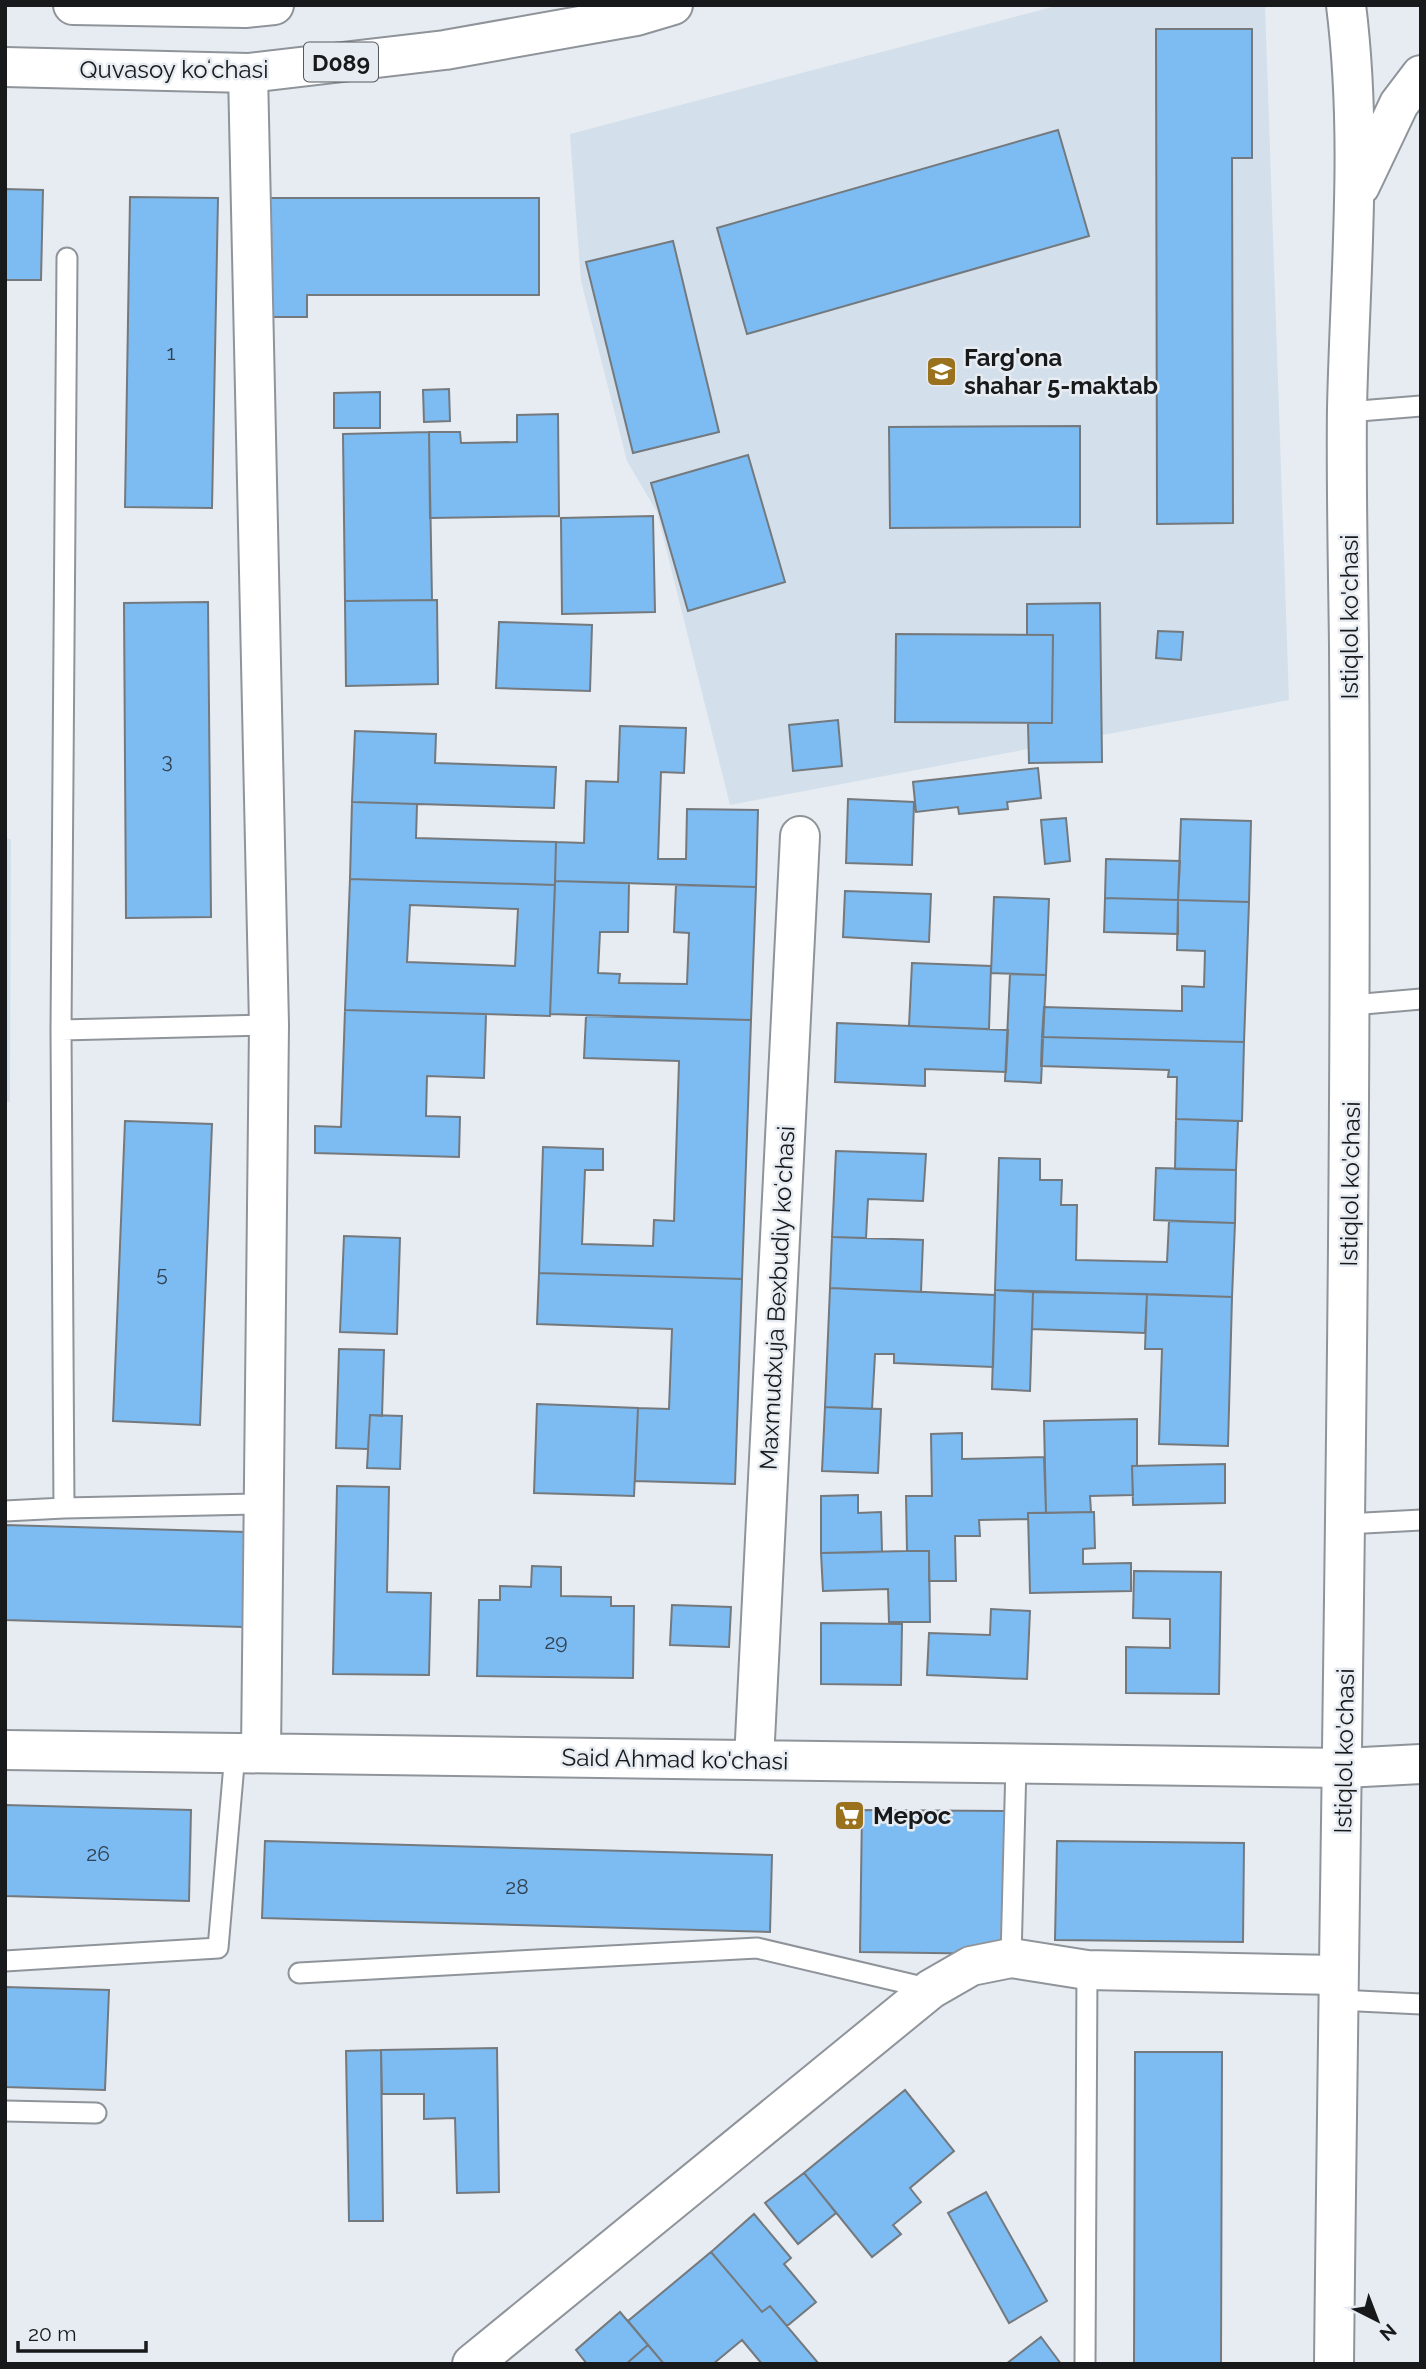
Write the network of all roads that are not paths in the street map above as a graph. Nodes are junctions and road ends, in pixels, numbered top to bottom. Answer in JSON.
{"nodes":[{"id":1,"x":73,"y":5,"type":"edge"},
{"id":2,"x":274,"y":5,"type":"edge"},
{"id":3,"x":673,"y":5,"type":"edge"},
{"id":4,"x":1346,"y":5,"type":"edge"},
{"id":5,"x":5,"y":67,"type":"edge"},
{"id":6,"x":248,"y":73,"type":"junction"},
{"id":7,"x":1421,"y":75,"type":"edge"},
{"id":8,"x":1355,"y":198,"type":"junction"},
{"id":9,"x":66,"y":258,"type":"dead end"},
{"id":10,"x":1421,"y":406,"type":"edge"},
{"id":11,"x":1347,"y":412,"type":"junction"},
{"id":12,"x":800,"y":835,"type":"dead end"},
{"id":13,"x":1421,"y":999,"type":"edge"},
{"id":14,"x":1352,"y":1005,"type":"junction"},
{"id":15,"x":269,"y":1025,"type":"junction"},
{"id":16,"x":61,"y":1030,"type":"junction"},
{"id":17,"x":262,"y":1504,"type":"junction"},
{"id":18,"x":64,"y":1508,"type":"junction"},
{"id":19,"x":5,"y":1511,"type":"edge"},
{"id":20,"x":1421,"y":1520,"type":"edge"},
{"id":21,"x":1346,"y":1524,"type":"junction"},
{"id":22,"x":5,"y":1750,"type":"edge"},
{"id":23,"x":248,"y":1753,"type":"junction"},
{"id":24,"x":754,"y":1760,"type":"junction"},
{"id":25,"x":1016,"y":1763,"type":"junction"},
{"id":26,"x":1421,"y":1764,"type":"edge"},
{"id":27,"x":1344,"y":1768,"type":"junction"},
{"id":28,"x":1012,"y":1958,"type":"junction"},
{"id":29,"x":5,"y":1961,"type":"edge"},
{"id":30,"x":1087,"y":1970,"type":"junction"},
{"id":31,"x":299,"y":1973,"type":"dead end"},
{"id":32,"x":1338,"y":1987,"type":"junction"},
{"id":33,"x":931,"y":1989,"type":"junction"},
{"id":34,"x":1421,"y":2004,"type":"edge"},
{"id":35,"x":5,"y":2111,"type":"edge"},
{"id":36,"x":96,"y":2113,"type":"dead end"},
{"id":37,"x":472,"y":2364,"type":"edge"},
{"id":38,"x":1085,"y":2364,"type":"edge"},
{"id":39,"x":1334,"y":2364,"type":"edge"}],
"edges":[{"from":1,"to":2,"type":"street"},
{"from":3,"to":6,"type":"street","name":"Quvasoy koʻchasi","number":"D089"},
{"from":4,"to":8,"type":"street","name":"Istiqlol ko'chasi"},
{"from":5,"to":6,"type":"street","name":"Quvasoy koʻchasi","number":"D089"},
{"from":6,"to":15,"type":"street"},
{"from":7,"to":8,"type":"street"},
{"from":8,"to":11,"type":"street","name":"Istiqlol ko'chasi"},
{"from":9,"to":16,"type":"lane"},
{"from":10,"to":11,"type":"lane"},
{"from":11,"to":14,"type":"street","name":"Istiqlol ko'chasi"},
{"from":12,"to":24,"type":"street","name":"Maxmudxuja Bexbudiy koʻchasi"},
{"from":13,"to":14,"type":"lane"},
{"from":14,"to":21,"type":"street","name":"Istiqlol ko'chasi"},
{"from":15,"to":16,"type":"lane"},
{"from":15,"to":17,"type":"street"},
{"from":16,"to":18,"type":"lane"},
{"from":17,"to":18,"type":"lane"},
{"from":17,"to":23,"type":"street"},
{"from":18,"to":19,"type":"lane"},
{"from":20,"to":21,"type":"lane"},
{"from":21,"to":27,"type":"street","name":"Istiqlol ko'chasi"},
{"from":22,"to":23,"type":"street","name":"Said Ahmad ko'chasi"},
{"from":23,"to":24,"type":"street","name":"Said Ahmad ko'chasi"},
{"from":23,"to":29,"type":"lane"},
{"from":24,"to":25,"type":"street","name":"Said Ahmad ko'chasi"},
{"from":25,"to":27,"type":"street","name":"Said Ahmad ko'chasi"},
{"from":25,"to":28,"type":"lane"},
{"from":26,"to":27,"type":"street","name":"Said Ahmad ko'chasi"},
{"from":27,"to":32,"type":"street","name":"Istiqlol ko'chasi"},
{"from":28,"to":30,"type":"street"},
{"from":28,"to":33,"type":"street"},
{"from":30,"to":32,"type":"street"},
{"from":30,"to":38,"type":"lane"},
{"from":31,"to":33,"type":"lane"},
{"from":32,"to":34,"type":"lane"},
{"from":32,"to":39,"type":"street","name":"Istiqlol ko'chasi"},
{"from":33,"to":37,"type":"street"},
{"from":35,"to":36,"type":"lane"}]}
